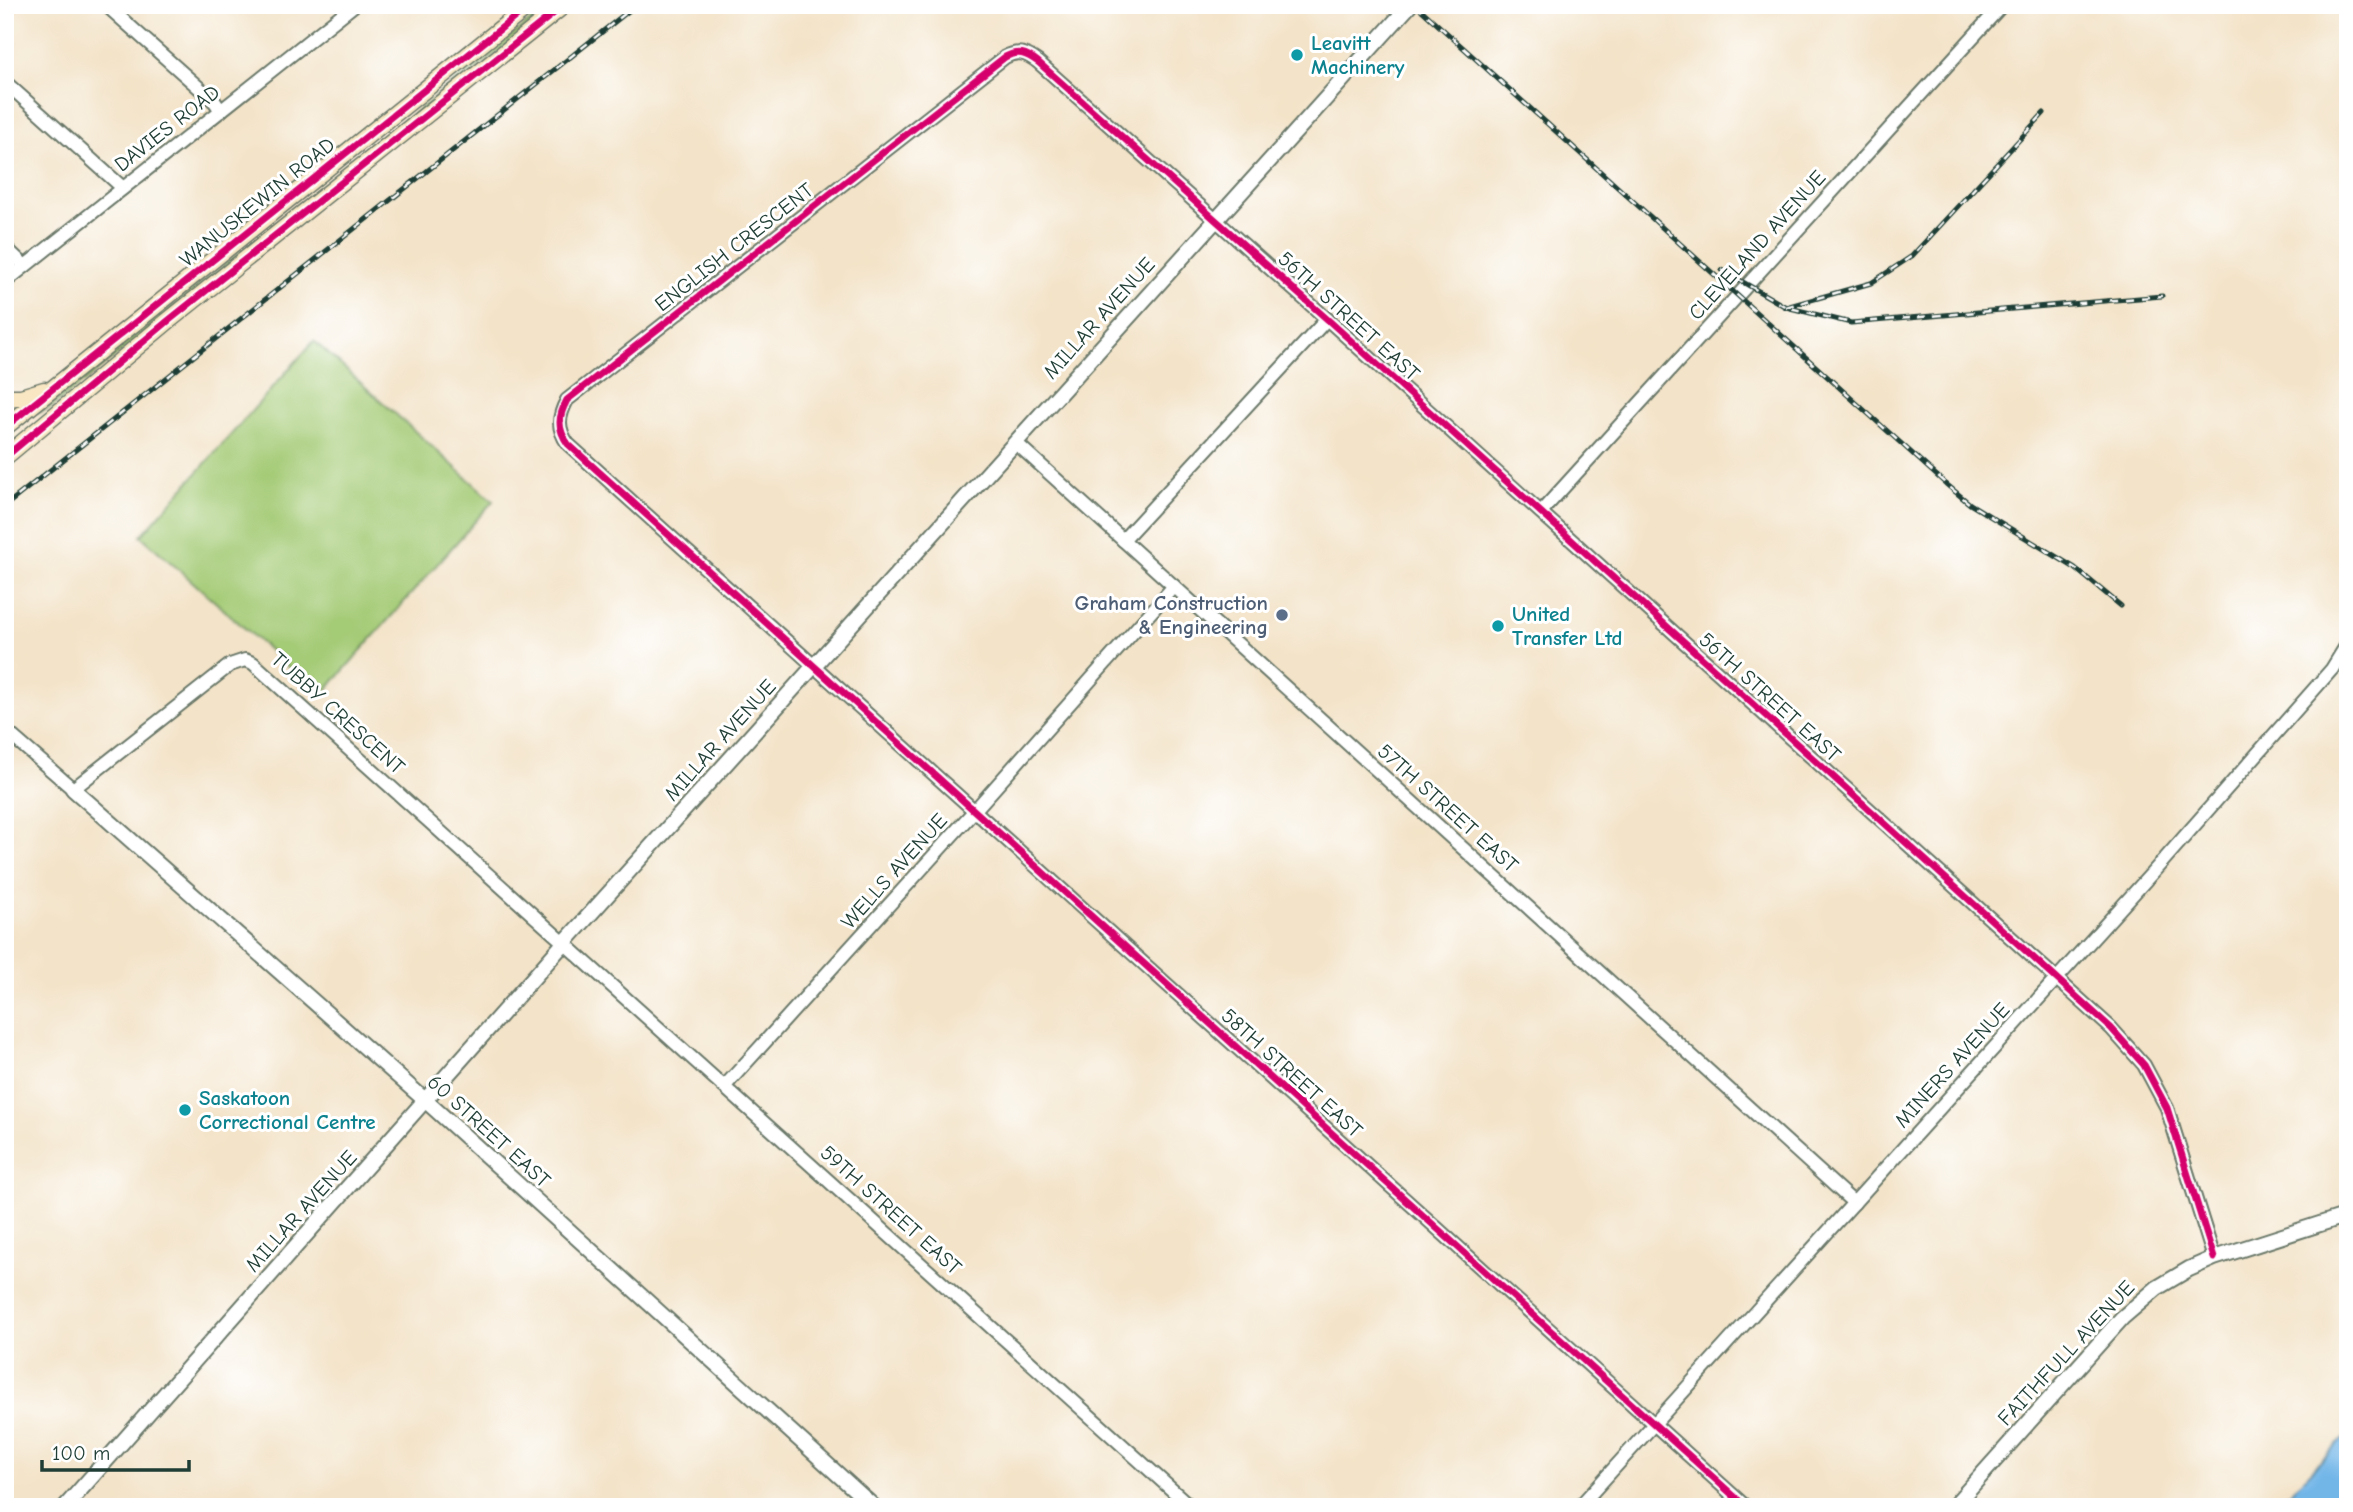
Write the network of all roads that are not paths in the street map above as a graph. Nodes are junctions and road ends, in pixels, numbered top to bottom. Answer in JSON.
{"nodes":[{"id":1,"x":106,"y":5,"type":"edge"},
{"id":2,"x":354,"y":5,"type":"edge"},
{"id":3,"x":530,"y":5,"type":"edge"},
{"id":4,"x":564,"y":5,"type":"edge"},
{"id":5,"x":1410,"y":5,"type":"edge"},
{"id":6,"x":2002,"y":5,"type":"edge"},
{"id":7,"x":5,"y":82,"type":"edge"},
{"id":8,"x":221,"y":111,"type":"junction"},
{"id":9,"x":122,"y":188,"type":"junction"},
{"id":10,"x":1215,"y":221,"type":"junction"},
{"id":11,"x":5,"y":247,"type":"edge"},
{"id":12,"x":25,"y":266,"type":"junction"},
{"id":13,"x":5,"y":282,"type":"edge"},
{"id":14,"x":1327,"y":319,"type":"junction"},
{"id":15,"x":56,"y":386,"type":"junction"},
{"id":16,"x":5,"y":397,"type":"edge"},
{"id":17,"x":6,"y":425,"type":"edge"},
{"id":18,"x":24,"y":442,"type":"junction"},
{"id":19,"x":1015,"y":442,"type":"junction"},
{"id":20,"x":5,"y":457,"type":"edge"},
{"id":21,"x":1541,"y":512,"type":"junction"},
{"id":22,"x":1123,"y":540,"type":"junction"},
{"id":23,"x":1174,"y":586,"type":"junction"},
{"id":24,"x":2348,"y":643,"type":"edge"},
{"id":25,"x":815,"y":666,"type":"junction"},
{"id":26,"x":5,"y":730,"type":"edge"},
{"id":27,"x":74,"y":789,"type":"junction"},
{"id":28,"x":975,"y":810,"type":"junction"},
{"id":29,"x":565,"y":942,"type":"junction"},
{"id":30,"x":2054,"y":979,"type":"junction"},
{"id":31,"x":724,"y":1086,"type":"junction"},
{"id":32,"x":426,"y":1101,"type":"junction"},
{"id":33,"x":1854,"y":1203,"type":"junction"},
{"id":34,"x":2348,"y":1215,"type":"edge"},
{"id":35,"x":2214,"y":1258,"type":"junction"},
{"id":36,"x":1655,"y":1425,"type":"junction"},
{"id":37,"x":65,"y":1507,"type":"edge"},
{"id":38,"x":874,"y":1507,"type":"edge"},
{"id":39,"x":1191,"y":1507,"type":"edge"},
{"id":40,"x":1579,"y":1507,"type":"edge"},
{"id":41,"x":1746,"y":1507,"type":"edge"},
{"id":42,"x":1953,"y":1507,"type":"edge"}],
"edges":[{"from":1,"to":8,"type":"street"},
{"from":2,"to":8,"type":"street","name":"DAVIES ROAD"},
{"from":3,"to":15,"type":"main road","name":"WANUSKEWIN ROAD"},
{"from":4,"to":18,"type":"main road","name":"WANUSKEWIN ROAD"},
{"from":5,"to":10,"type":"street","name":"MILLAR AVENUE"},
{"from":6,"to":21,"type":"street","name":"CLEVELAND AVENUE"},
{"from":7,"to":9,"type":"street"},
{"from":8,"to":9,"type":"street","name":"DAVIES ROAD"},
{"from":9,"to":12,"type":"street","name":"DAVIES ROAD"},
{"from":10,"to":14,"type":"street","name":"56TH STREET EAST"},
{"from":10,"to":19,"type":"street","name":"MILLAR AVENUE"},
{"from":10,"to":25,"type":"street","name":"ENGLISH CRESCENT"},
{"from":11,"to":12,"type":"street"},
{"from":12,"to":13,"type":"street","name":"DAVIES ROAD"},
{"from":14,"to":21,"type":"street","name":"56TH STREET EAST"},
{"from":14,"to":22,"type":"street"},
{"from":15,"to":16,"type":"main road"},
{"from":15,"to":17,"type":"main road","name":"WANUSKEWIN ROAD"},
{"from":17,"to":18,"type":"street"},
{"from":18,"to":20,"type":"main road","name":"WANUSKEWIN ROAD"},
{"from":19,"to":22,"type":"street","name":"57TH STREET EAST"},
{"from":19,"to":25,"type":"street","name":"MILLAR AVENUE"},
{"from":21,"to":30,"type":"street","name":"56TH STREET EAST"},
{"from":22,"to":23,"type":"street","name":"57TH STREET EAST"},
{"from":23,"to":28,"type":"street","name":"WELLS AVENUE"},
{"from":23,"to":33,"type":"street","name":"57TH STREET EAST"},
{"from":24,"to":30,"type":"street","name":"MINERS AVENUE"},
{"from":25,"to":28,"type":"street","name":"58TH STREET EAST"},
{"from":25,"to":29,"type":"street","name":"MILLAR AVENUE"},
{"from":26,"to":27,"type":"street"},
{"from":27,"to":29,"type":"street","name":"TUBBY CRESCENT"},
{"from":27,"to":32,"type":"street","name":"60 STREET EAST"},
{"from":28,"to":31,"type":"street","name":"WELLS AVENUE"},
{"from":28,"to":36,"type":"street","name":"58TH STREET EAST"},
{"from":29,"to":31,"type":"street","name":"59TH STREET EAST"},
{"from":29,"to":32,"type":"street","name":"MILLAR AVENUE"},
{"from":30,"to":33,"type":"street","name":"MINERS AVENUE"},
{"from":30,"to":35,"type":"street","name":"56TH STREET EAST"},
{"from":31,"to":39,"type":"street","name":"59TH STREET EAST"},
{"from":32,"to":37,"type":"street","name":"MILLAR AVENUE"},
{"from":32,"to":38,"type":"street","name":"60 STREET EAST"},
{"from":33,"to":36,"type":"street","name":"MINERS AVENUE"},
{"from":34,"to":35,"type":"street","name":"FAITHFULL AVENUE"},
{"from":35,"to":42,"type":"street","name":"FAITHFULL AVENUE"},
{"from":36,"to":40,"type":"street","name":"MINERS AVENUE"},
{"from":36,"to":41,"type":"street","name":"58TH STREET EAST"}]}
